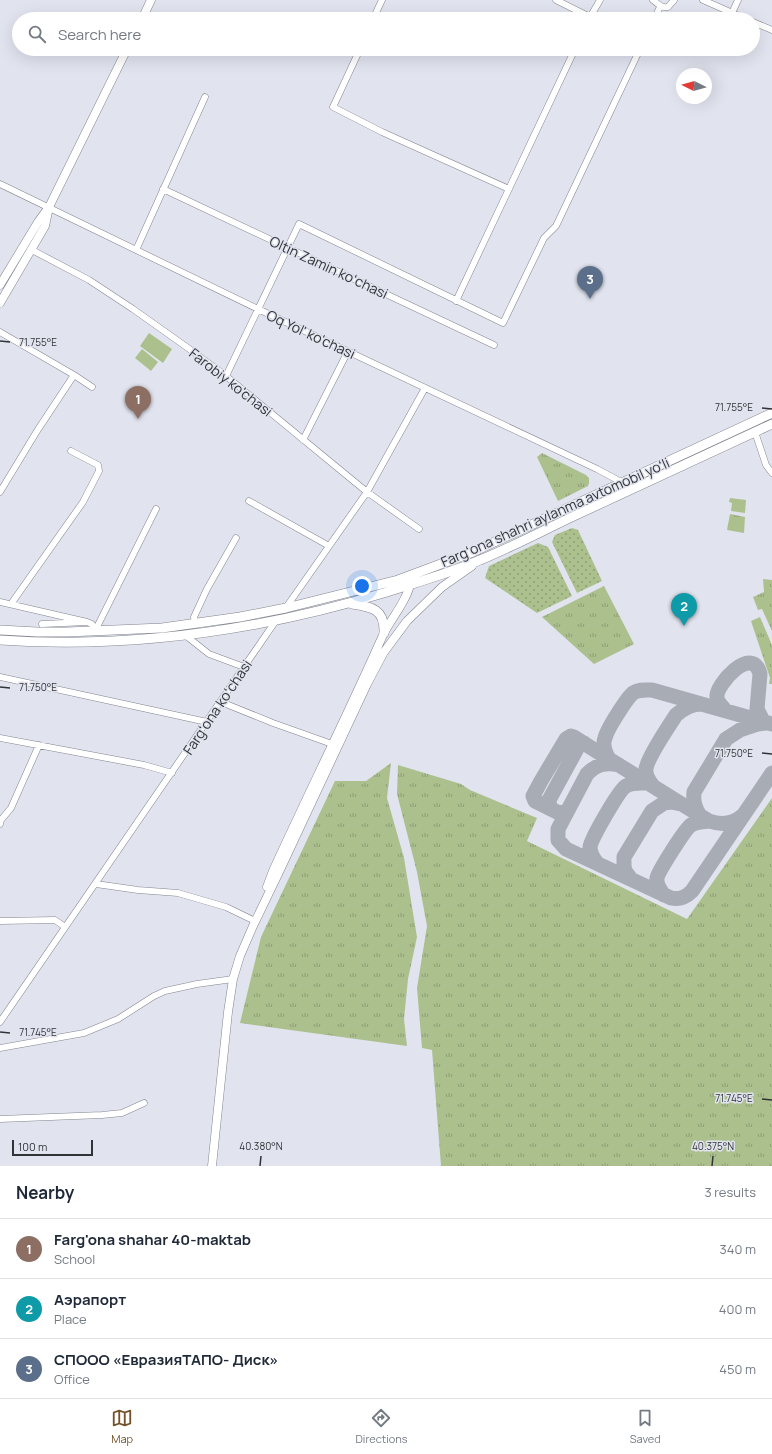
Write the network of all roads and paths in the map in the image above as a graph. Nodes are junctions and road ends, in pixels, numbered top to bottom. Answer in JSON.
{"nodes":[{"id":1,"x":151,"y":0,"type":"edge"},
{"id":2,"x":382,"y":0,"type":"edge"},
{"id":3,"x":556,"y":0,"type":"edge"},
{"id":4,"x":600,"y":0,"type":"edge"},
{"id":5,"x":653,"y":0,"type":"edge"},
{"id":6,"x":674,"y":0,"type":"edge"},
{"id":7,"x":703,"y":0,"type":"edge"},
{"id":8,"x":738,"y":0,"type":"edge"},
{"id":9,"x":660,"y":6,"type":"junction"},
{"id":10,"x":145,"y":12,"type":"edge"},
{"id":11,"x":376,"y":12,"type":"edge"},
{"id":12,"x":578,"y":12,"type":"edge"},
{"id":13,"x":593,"y":12,"type":"edge"},
{"id":14,"x":657,"y":12,"type":"edge"},
{"id":15,"x":730,"y":12,"type":"edge"},
{"id":16,"x":732,"y":12,"type":"edge"},
{"id":17,"x":760,"y":25,"type":"edge"},
{"id":18,"x":772,"y":30,"type":"edge"},
{"id":19,"x":124,"y":56,"type":"edge"},
{"id":20,"x":357,"y":56,"type":"edge"},
{"id":21,"x":572,"y":56,"type":"edge"},
{"id":22,"x":637,"y":56,"type":"edge"},
{"id":23,"x":205,"y":97,"type":"dead end"},
{"id":24,"x":0,"y":184,"type":"edge"},
{"id":25,"x":164,"y":189,"type":"junction"},
{"id":26,"x":509,"y":189,"type":"junction"},
{"id":27,"x":49,"y":207,"type":"junction"},
{"id":28,"x":288,"y":248,"type":"junction"},
{"id":29,"x":32,"y":250,"type":"junction"},
{"id":30,"x":136,"y":250,"type":"junction"},
{"id":31,"x":0,"y":285,"type":"edge"},
{"id":32,"x":456,"y":301,"type":"junction"},
{"id":33,"x":0,"y":303,"type":"edge"},
{"id":34,"x":258,"y":309,"type":"junction"},
{"id":35,"x":0,"y":332,"type":"edge"},
{"id":36,"x":494,"y":345,"type":"dead end"},
{"id":37,"x":348,"y":351,"type":"junction"},
{"id":38,"x":74,"y":375,"type":"junction"},
{"id":39,"x":226,"y":376,"type":"junction"},
{"id":40,"x":92,"y":387,"type":"dead end"},
{"id":41,"x":425,"y":388,"type":"junction"},
{"id":42,"x":772,"y":413,"type":"edge"},
{"id":43,"x":772,"y":424,"type":"edge"},
{"id":44,"x":755,"y":432,"type":"junction"},
{"id":45,"x":303,"y":440,"type":"junction"},
{"id":46,"x":71,"y":451,"type":"dead end"},
{"id":47,"x":772,"y":473,"type":"edge"},
{"id":48,"x":623,"y":482,"type":"junction"},
{"id":49,"x":630,"y":490,"type":"junction"},
{"id":50,"x":0,"y":492,"type":"edge"},
{"id":51,"x":367,"y":492,"type":"junction"},
{"id":52,"x":248,"y":501,"type":"dead end"},
{"id":53,"x":156,"y":509,"type":"dead end"},
{"id":54,"x":420,"y":529,"type":"dead end"},
{"id":55,"x":236,"y":538,"type":"dead end"},
{"id":56,"x":329,"y":546,"type":"junction"},
{"id":57,"x":479,"y":561,"type":"junction"},
{"id":58,"x":412,"y":574,"type":"junction"},
{"id":59,"x":410,"y":585,"type":"junction"},
{"id":60,"x":0,"y":602,"type":"edge"},
{"id":61,"x":348,"y":603,"type":"junction"},
{"id":62,"x":11,"y":604,"type":"junction"},
{"id":63,"x":286,"y":608,"type":"junction"},
{"id":64,"x":276,"y":621,"type":"junction"},
{"id":65,"x":87,"y":622,"type":"junction"},
{"id":66,"x":42,"y":624,"type":"dead end"},
{"id":67,"x":195,"y":624,"type":"junction"},
{"id":68,"x":0,"y":630,"type":"edge"},
{"id":69,"x":95,"y":631,"type":"junction"},
{"id":70,"x":384,"y":633,"type":"junction"},
{"id":71,"x":186,"y":635,"type":"junction"},
{"id":72,"x":0,"y":640,"type":"edge"},
{"id":73,"x":244,"y":667,"type":"junction"},
{"id":74,"x":0,"y":677,"type":"edge"},
{"id":75,"x":221,"y":702,"type":"junction"},
{"id":76,"x":207,"y":722,"type":"junction"},
{"id":77,"x":0,"y":738,"type":"edge"},
{"id":78,"x":332,"y":744,"type":"junction"},
{"id":79,"x":39,"y":745,"type":"junction"},
{"id":80,"x":172,"y":773,"type":"junction"},
{"id":81,"x":0,"y":824,"type":"edge"},
{"id":82,"x":96,"y":884,"type":"junction"},
{"id":83,"x":0,"y":921,"type":"edge"},
{"id":84,"x":255,"y":922,"type":"junction"},
{"id":85,"x":65,"y":927,"type":"junction"},
{"id":86,"x":233,"y":979,"type":"junction"},
{"id":87,"x":0,"y":1022,"type":"edge"},
{"id":88,"x":0,"y":1048,"type":"edge"},
{"id":89,"x":144,"y":1103,"type":"dead end"},
{"id":90,"x":0,"y":1119,"type":"edge"},
{"id":91,"x":212,"y":1166,"type":"edge"}],
"edges":[{"from":1,"to":10,"type":"main road"},
{"from":2,"to":11,"type":"street"},
{"from":3,"to":12,"type":"street"},
{"from":4,"to":13,"type":"street"},
{"from":5,"to":9,"type":"street"},
{"from":6,"to":9,"type":"street"},
{"from":7,"to":15,"type":"street"},
{"from":8,"to":16,"type":"street"},
{"from":9,"to":14,"type":"street"},
{"from":17,"to":18,"type":"street"},
{"from":19,"to":27,"type":"main road"},
{"from":20,"to":26,"type":"street"},
{"from":21,"to":26,"type":"street"},
{"from":22,"to":32,"type":"street"},
{"from":23,"to":25,"type":"street"},
{"from":24,"to":27,"type":"street","name":"Oq Yol' ko'chasi"},
{"from":25,"to":28,"type":"street","name":"Oltin Zamin koʻchasi"},
{"from":25,"to":30,"type":"street"},
{"from":26,"to":32,"type":"street"},
{"from":27,"to":29,"type":"main road"},
{"from":27,"to":30,"type":"street","name":"Oq Yol' ko'chasi"},
{"from":27,"to":31,"type":"main road"},
{"from":28,"to":32,"type":"street"},
{"from":28,"to":34,"type":"street"},
{"from":28,"to":36,"type":"street","name":"Oltin Zamin koʻchasi"},
{"from":29,"to":33,"type":"main road"},
{"from":29,"to":39,"type":"street","name":"Farobiy ko'chasi"},
{"from":30,"to":34,"type":"street","name":"Oq Yol' ko'chasi"},
{"from":34,"to":37,"type":"street","name":"Oq Yol' ko'chasi"},
{"from":34,"to":39,"type":"street"},
{"from":35,"to":38,"type":"street"},
{"from":37,"to":41,"type":"street","name":"Oq Yol' ko'chasi"},
{"from":37,"to":45,"type":"street"},
{"from":38,"to":40,"type":"street"},
{"from":38,"to":50,"type":"street"},
{"from":39,"to":45,"type":"street","name":"Farobiy ko'chasi"},
{"from":41,"to":48,"type":"street","name":"Oq Yol' ko'chasi"},
{"from":41,"to":51,"type":"street","name":"Fargʻona koʻchasi"},
{"from":42,"to":48,"type":"highway","name":"Fargʻona shahri aylanma avtomobil yoʻli"},
{"from":43,"to":44,"type":"highway","name":"Fargʻona shahri aylanma avtomobil yoʻli"},
{"from":44,"to":47,"type":"street"},
{"from":44,"to":49,"type":"highway","name":"Fargʻona shahri aylanma avtomobil yoʻli"},
{"from":45,"to":51,"type":"street","name":"Farobiy ko'chasi"},
{"from":46,"to":62,"type":"street"},
{"from":48,"to":49,"type":"street"},
{"from":48,"to":58,"type":"highway","name":"Fargʻona shahri aylanma avtomobil yoʻli"},
{"from":49,"to":57,"type":"highway","name":"Fargʻona shahri aylanma avtomobil yoʻli"},
{"from":51,"to":54,"type":"street","name":"Farobiy ko'chasi"},
{"from":51,"to":56,"type":"street","name":"Fargʻona koʻchasi"},
{"from":52,"to":56,"type":"street"},
{"from":53,"to":69,"type":"street"},
{"from":55,"to":67,"type":"street"},
{"from":56,"to":63,"type":"street","name":"Fargʻona koʻchasi"},
{"from":57,"to":59,"type":"highway","name":"Fargʻona shahri aylanma avtomobil yoʻli"},
{"from":57,"to":84,"type":"main road"},
{"from":58,"to":59,"type":"main road"},
{"from":58,"to":63,"type":"highway","name":"Fargʻona shahri aylanma avtomobil yoʻli"},
{"from":59,"to":61,"type":"highway","name":"Fargʻona shahri aylanma avtomobil yoʻli"},
{"from":59,"to":70,"type":"main road"},
{"from":60,"to":62,"type":"street"},
{"from":61,"to":64,"type":"highway","name":"Fargʻona shahri aylanma avtomobil yoʻli"},
{"from":61,"to":70,"type":"highway"},
{"from":62,"to":65,"type":"street"},
{"from":63,"to":64,"type":"street","name":"Fargʻona koʻchasi"},
{"from":63,"to":67,"type":"highway","name":"Fargʻona shahri aylanma avtomobil yoʻli"},
{"from":64,"to":71,"type":"highway","name":"Fargʻona shahri aylanma avtomobil yoʻli"},
{"from":64,"to":73,"type":"street","name":"Fargʻona koʻchasi"},
{"from":65,"to":66,"type":"street"},
{"from":65,"to":69,"type":"street"},
{"from":67,"to":69,"type":"highway","name":"Fargʻona shahri aylanma avtomobil yoʻli"},
{"from":68,"to":69,"type":"highway","name":"Fargʻona shahri aylanma avtomobil yoʻli"},
{"from":70,"to":78,"type":"main road"},
{"from":71,"to":72,"type":"highway","name":"Fargʻona shahri aylanma avtomobil yoʻli"},
{"from":71,"to":73,"type":"street"},
{"from":73,"to":75,"type":"street","name":"Fargʻona koʻchasi"},
{"from":74,"to":76,"type":"street"},
{"from":75,"to":76,"type":"street","name":"Fargʻona koʻchasi"},
{"from":75,"to":78,"type":"street"},
{"from":76,"to":80,"type":"street","name":"Fargʻona koʻchasi"},
{"from":77,"to":79,"type":"street"},
{"from":78,"to":84,"type":"main road"},
{"from":79,"to":80,"type":"street"},
{"from":79,"to":81,"type":"street"},
{"from":80,"to":82,"type":"street","name":"Fargʻona koʻchasi"},
{"from":82,"to":84,"type":"street"},
{"from":82,"to":85,"type":"street","name":"Fargʻona koʻchasi"},
{"from":83,"to":85,"type":"street"},
{"from":84,"to":86,"type":"main road"},
{"from":85,"to":87,"type":"street","name":"Fargʻona koʻchasi"},
{"from":86,"to":88,"type":"street"},
{"from":86,"to":91,"type":"main road"},
{"from":89,"to":90,"type":"street"}]}
